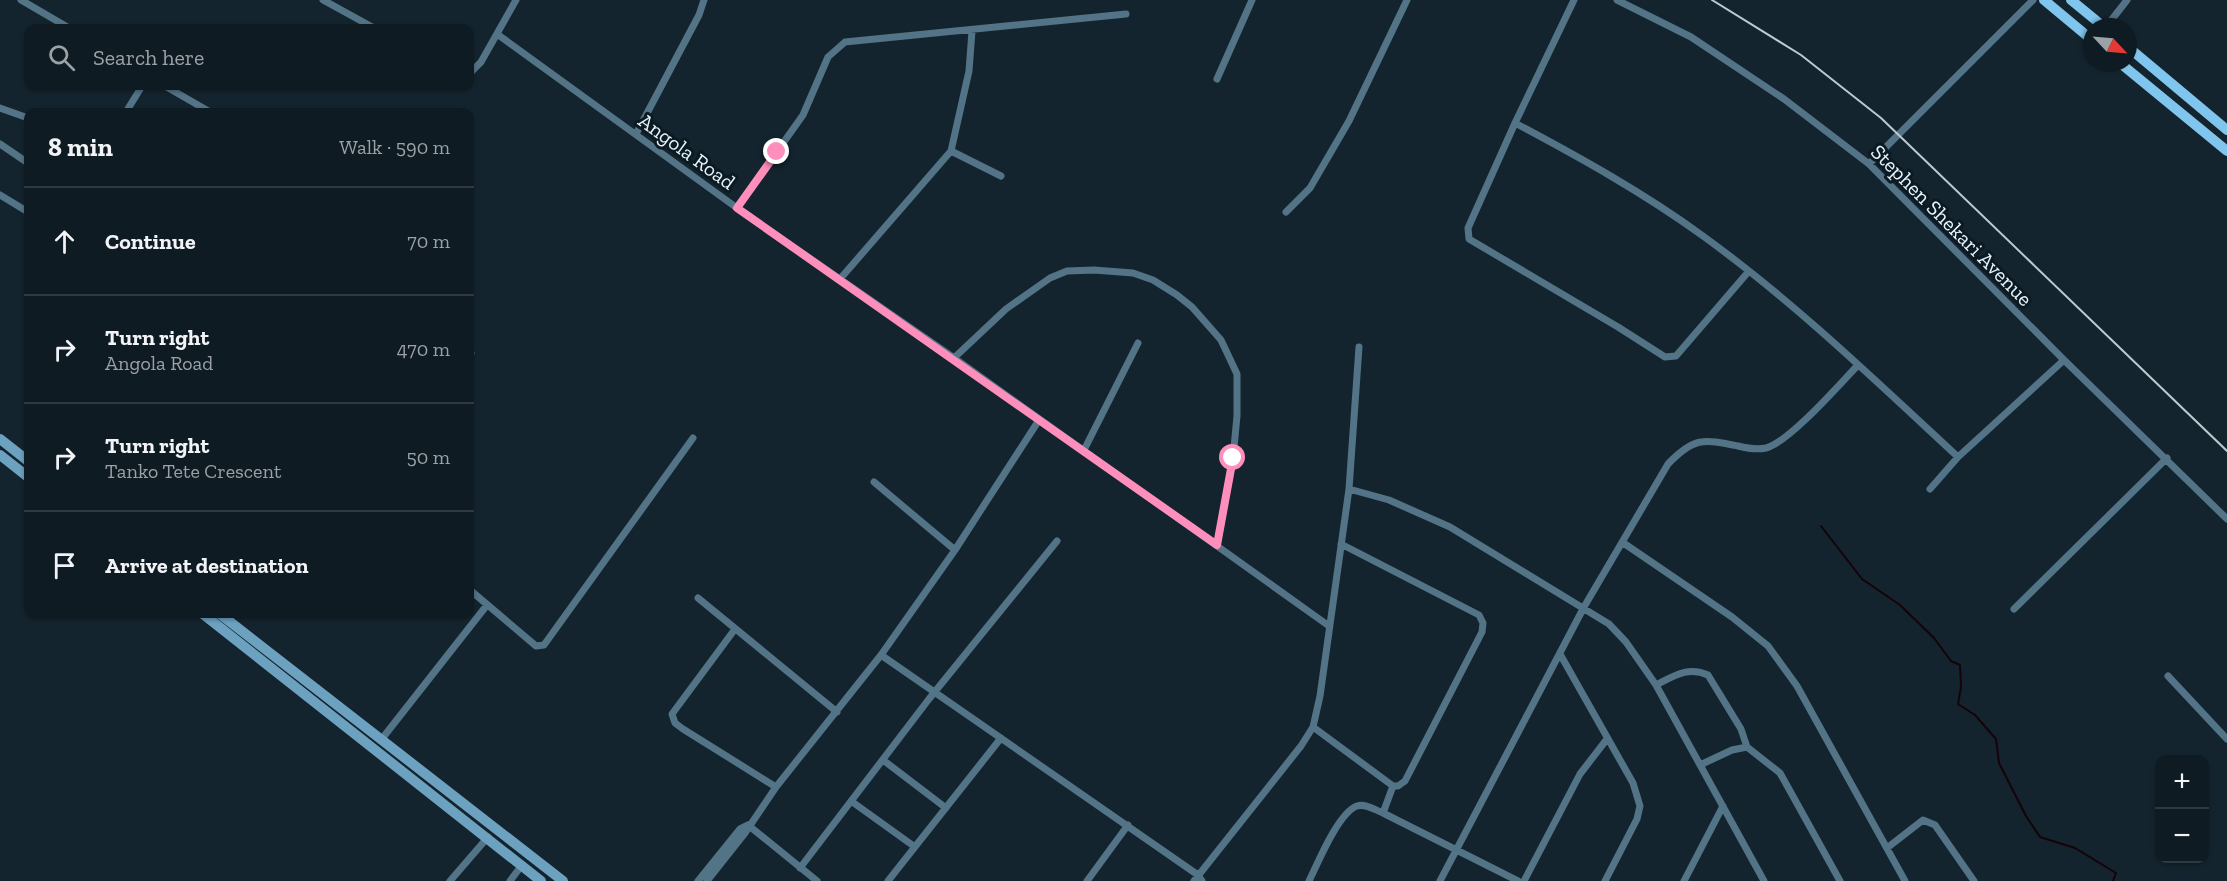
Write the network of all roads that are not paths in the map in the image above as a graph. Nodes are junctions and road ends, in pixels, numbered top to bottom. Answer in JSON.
{"nodes":[{"id":1,"x":21,"y":0,"type":"edge"},
{"id":2,"x":323,"y":0,"type":"edge"},
{"id":3,"x":516,"y":0,"type":"edge"},
{"id":4,"x":704,"y":0,"type":"edge"},
{"id":5,"x":1251,"y":0,"type":"edge"},
{"id":6,"x":1407,"y":0,"type":"edge"},
{"id":7,"x":1574,"y":0,"type":"edge"},
{"id":8,"x":1617,"y":0,"type":"edge"},
{"id":9,"x":2033,"y":0,"type":"edge"},
{"id":10,"x":2043,"y":0,"type":"edge"},
{"id":11,"x":2071,"y":0,"type":"edge"},
{"id":12,"x":2127,"y":0,"type":"edge"},
{"id":13,"x":1126,"y":14,"type":"dead end"},
{"id":14,"x":2094,"y":18,"type":"edge"},
{"id":15,"x":2112,"y":18,"type":"edge"},
{"id":16,"x":62,"y":24,"type":"edge"},
{"id":17,"x":367,"y":24,"type":"edge"},
{"id":18,"x":972,"y":31,"type":"junction"},
{"id":19,"x":2083,"y":33,"type":"edge"},
{"id":20,"x":496,"y":34,"type":"junction"},
{"id":21,"x":2137,"y":55,"type":"edge"},
{"id":22,"x":474,"y":69,"type":"edge"},
{"id":23,"x":2131,"y":72,"type":"edge"},
{"id":24,"x":1217,"y":79,"type":"dead end"},
{"id":25,"x":140,"y":90,"type":"edge"},
{"id":26,"x":172,"y":90,"type":"edge"},
{"id":27,"x":0,"y":108,"type":"edge"},
{"id":28,"x":128,"y":108,"type":"edge"},
{"id":29,"x":203,"y":108,"type":"edge"},
{"id":30,"x":24,"y":117,"type":"edge"},
{"id":31,"x":1515,"y":123,"type":"junction"},
{"id":32,"x":2227,"y":130,"type":"edge"},
{"id":33,"x":636,"y":134,"type":"junction"},
{"id":34,"x":0,"y":144,"type":"edge"},
{"id":35,"x":2227,"y":151,"type":"edge"},
{"id":36,"x":951,"y":152,"type":"junction"},
{"id":37,"x":24,"y":160,"type":"edge"},
{"id":38,"x":1869,"y":164,"type":"junction"},
{"id":39,"x":1001,"y":176,"type":"dead end"},
{"id":40,"x":0,"y":195,"type":"edge"},
{"id":41,"x":737,"y":208,"type":"junction"},
{"id":42,"x":24,"y":210,"type":"edge"},
{"id":43,"x":1286,"y":212,"type":"dead end"},
{"id":44,"x":1749,"y":271,"type":"junction"},
{"id":45,"x":840,"y":279,"type":"junction"},
{"id":46,"x":1138,"y":343,"type":"dead end"},
{"id":47,"x":1359,"y":347,"type":"dead end"},
{"id":48,"x":954,"y":358,"type":"junction"},
{"id":49,"x":2064,"y":360,"type":"junction"},
{"id":50,"x":1858,"y":365,"type":"junction"},
{"id":51,"x":1040,"y":420,"type":"junction"},
{"id":52,"x":693,"y":438,"type":"dead end"},
{"id":53,"x":0,"y":439,"type":"edge"},
{"id":54,"x":1084,"y":450,"type":"junction"},
{"id":55,"x":0,"y":454,"type":"edge"},
{"id":56,"x":1958,"y":456,"type":"junction"},
{"id":57,"x":24,"y":458,"type":"edge"},
{"id":58,"x":2167,"y":458,"type":"junction"},
{"id":59,"x":24,"y":474,"type":"edge"},
{"id":60,"x":874,"y":482,"type":"dead end"},
{"id":61,"x":1349,"y":489,"type":"junction"},
{"id":62,"x":1930,"y":489,"type":"dead end"},
{"id":63,"x":2227,"y":519,"type":"edge"},
{"id":64,"x":1057,"y":541,"type":"dead end"},
{"id":65,"x":1622,"y":542,"type":"junction"},
{"id":66,"x":1341,"y":544,"type":"junction"},
{"id":67,"x":1217,"y":545,"type":"junction"},
{"id":68,"x":955,"y":550,"type":"junction"},
{"id":69,"x":474,"y":594,"type":"edge"},
{"id":70,"x":698,"y":598,"type":"dead end"},
{"id":71,"x":487,"y":605,"type":"junction"},
{"id":72,"x":1584,"y":607,"type":"junction"},
{"id":73,"x":2014,"y":609,"type":"dead end"},
{"id":74,"x":208,"y":618,"type":"edge"},
{"id":75,"x":225,"y":618,"type":"edge"},
{"id":76,"x":1329,"y":626,"type":"junction"},
{"id":77,"x":735,"y":629,"type":"junction"},
{"id":78,"x":1560,"y":654,"type":"junction"},
{"id":79,"x":881,"y":655,"type":"junction"},
{"id":80,"x":2168,"y":676,"type":"dead end"},
{"id":81,"x":1656,"y":685,"type":"junction"},
{"id":82,"x":936,"y":693,"type":"junction"},
{"id":83,"x":837,"y":712,"type":"junction"},
{"id":84,"x":1313,"y":727,"type":"junction"},
{"id":85,"x":1001,"y":738,"type":"junction"},
{"id":86,"x":1607,"y":739,"type":"junction"},
{"id":87,"x":2227,"y":739,"type":"edge"},
{"id":88,"x":381,"y":740,"type":"junction"},
{"id":89,"x":1746,"y":747,"type":"junction"},
{"id":90,"x":883,"y":760,"type":"junction"},
{"id":91,"x":1700,"y":765,"type":"junction"},
{"id":92,"x":1392,"y":786,"type":"junction"},
{"id":93,"x":776,"y":787,"type":"junction"},
{"id":94,"x":851,"y":801,"type":"junction"},
{"id":95,"x":1723,"y":806,"type":"junction"},
{"id":96,"x":946,"y":808,"type":"junction"},
{"id":97,"x":1383,"y":813,"type":"junction"},
{"id":98,"x":748,"y":825,"type":"junction"},
{"id":99,"x":1128,"y":825,"type":"junction"},
{"id":100,"x":488,"y":837,"type":"junction"},
{"id":101,"x":915,"y":847,"type":"junction"},
{"id":102,"x":1887,"y":848,"type":"junction"},
{"id":103,"x":1457,"y":849,"type":"junction"},
{"id":104,"x":522,"y":865,"type":"junction"},
{"id":105,"x":800,"y":868,"type":"junction"},
{"id":106,"x":1198,"y":879,"type":"edge"},
{"id":107,"x":559,"y":880,"type":"edge"},
{"id":108,"x":450,"y":881,"type":"edge"},
{"id":109,"x":510,"y":881,"type":"edge"},
{"id":110,"x":542,"y":881,"type":"edge"},
{"id":111,"x":698,"y":881,"type":"edge"},
{"id":112,"x":707,"y":881,"type":"edge"},
{"id":113,"x":817,"y":881,"type":"edge"},
{"id":114,"x":888,"y":881,"type":"edge"},
{"id":115,"x":1087,"y":881,"type":"edge"},
{"id":116,"x":1309,"y":881,"type":"edge"},
{"id":117,"x":1440,"y":881,"type":"edge"},
{"id":118,"x":1518,"y":881,"type":"edge"},
{"id":119,"x":1524,"y":881,"type":"edge"},
{"id":120,"x":1605,"y":881,"type":"edge"},
{"id":121,"x":1684,"y":881,"type":"edge"},
{"id":122,"x":1764,"y":881,"type":"edge"},
{"id":123,"x":1840,"y":881,"type":"edge"},
{"id":124,"x":1905,"y":881,"type":"edge"},
{"id":125,"x":1974,"y":881,"type":"edge"}],
"edges":[{"from":1,"to":16,"type":"street"},
{"from":2,"to":17,"type":"street"},
{"from":3,"to":20,"type":"street"},
{"from":4,"to":33,"type":"street"},
{"from":5,"to":24,"type":"street"},
{"from":6,"to":43,"type":"street"},
{"from":7,"to":31,"type":"street"},
{"from":8,"to":38,"type":"street","name":"Stephen Shekari Avenue"},
{"from":9,"to":38,"type":"street"},
{"from":10,"to":19,"type":"main road"},
{"from":11,"to":14,"type":"main road"},
{"from":12,"to":15,"type":"street"},
{"from":13,"to":18,"type":"street"},
{"from":18,"to":36,"type":"street"},
{"from":18,"to":41,"type":"street"},
{"from":20,"to":22,"type":"street"},
{"from":20,"to":33,"type":"street","name":"Angola Road"},
{"from":21,"to":32,"type":"main road"},
{"from":23,"to":35,"type":"main road"},
{"from":25,"to":28,"type":"street"},
{"from":26,"to":29,"type":"street"},
{"from":27,"to":30,"type":"street"},
{"from":31,"to":44,"type":"street"},
{"from":31,"to":44,"type":"street"},
{"from":33,"to":41,"type":"street","name":"Angola Road"},
{"from":34,"to":37,"type":"street"},
{"from":36,"to":39,"type":"street"},
{"from":36,"to":45,"type":"street"},
{"from":38,"to":49,"type":"street","name":"Stephen Shekari Avenue"},
{"from":40,"to":42,"type":"street"},
{"from":41,"to":45,"type":"street","name":"Angola Road"},
{"from":44,"to":50,"type":"street"},
{"from":45,"to":48,"type":"street","name":"Angola Road"},
{"from":46,"to":54,"type":"street"},
{"from":47,"to":61,"type":"street"},
{"from":48,"to":51,"type":"street","name":"Angola Road"},
{"from":48,"to":67,"type":"street"},
{"from":49,"to":56,"type":"street"},
{"from":49,"to":58,"type":"street","name":"Stephen Shekari Avenue"},
{"from":50,"to":56,"type":"street"},
{"from":50,"to":65,"type":"street"},
{"from":51,"to":54,"type":"street","name":"Angola Road"},
{"from":51,"to":68,"type":"street"},
{"from":52,"to":71,"type":"street"},
{"from":53,"to":57,"type":"street"},
{"from":54,"to":67,"type":"street","name":"Angola Road"},
{"from":55,"to":59,"type":"street"},
{"from":56,"to":62,"type":"street"},
{"from":58,"to":63,"type":"street","name":"Stephen Shekari Avenue"},
{"from":58,"to":73,"type":"street"},
{"from":60,"to":68,"type":"street"},
{"from":61,"to":66,"type":"street"},
{"from":61,"to":72,"type":"street"},
{"from":64,"to":82,"type":"street"},
{"from":65,"to":72,"type":"street"},
{"from":65,"to":102,"type":"street"},
{"from":66,"to":76,"type":"street"},
{"from":66,"to":92,"type":"street"},
{"from":67,"to":76,"type":"street","name":"Angola Road"},
{"from":68,"to":79,"type":"street"},
{"from":69,"to":71,"type":"street"},
{"from":70,"to":77,"type":"street"},
{"from":71,"to":88,"type":"street"},
{"from":72,"to":78,"type":"street"},
{"from":72,"to":81,"type":"street"},
{"from":74,"to":100,"type":"street"},
{"from":75,"to":88,"type":"street"},
{"from":76,"to":84,"type":"street"},
{"from":77,"to":83,"type":"street"},
{"from":77,"to":93,"type":"street"},
{"from":78,"to":86,"type":"street"},
{"from":78,"to":103,"type":"street"},
{"from":79,"to":82,"type":"street"},
{"from":79,"to":83,"type":"street"},
{"from":80,"to":87,"type":"street"},
{"from":81,"to":89,"type":"street"},
{"from":81,"to":91,"type":"street"},
{"from":82,"to":85,"type":"street"},
{"from":82,"to":90,"type":"street"},
{"from":83,"to":93,"type":"street"},
{"from":84,"to":92,"type":"street"},
{"from":84,"to":106,"type":"street"},
{"from":85,"to":96,"type":"street"},
{"from":85,"to":99,"type":"street"},
{"from":86,"to":119,"type":"street"},
{"from":86,"to":120,"type":"street"},
{"from":88,"to":107,"type":"street"},
{"from":89,"to":91,"type":"street"},
{"from":89,"to":123,"type":"street"},
{"from":90,"to":94,"type":"street"},
{"from":90,"to":96,"type":"street"},
{"from":91,"to":95,"type":"street"},
{"from":92,"to":97,"type":"street"},
{"from":93,"to":98,"type":"street"},
{"from":94,"to":101,"type":"street"},
{"from":94,"to":105,"type":"street"},
{"from":95,"to":121,"type":"street"},
{"from":95,"to":122,"type":"street"},
{"from":96,"to":101,"type":"street"},
{"from":97,"to":103,"type":"street"},
{"from":97,"to":116,"type":"street"},
{"from":98,"to":105,"type":"street"},
{"from":98,"to":111,"type":"street"},
{"from":98,"to":112,"type":"street"},
{"from":99,"to":106,"type":"street"},
{"from":99,"to":115,"type":"street"},
{"from":100,"to":104,"type":"street"},
{"from":100,"to":108,"type":"street"},
{"from":101,"to":114,"type":"street"},
{"from":102,"to":124,"type":"street"},
{"from":102,"to":125,"type":"street"},
{"from":103,"to":117,"type":"street"},
{"from":103,"to":118,"type":"street"},
{"from":104,"to":109,"type":"street"},
{"from":104,"to":110,"type":"street"},
{"from":105,"to":113,"type":"street"}]}
